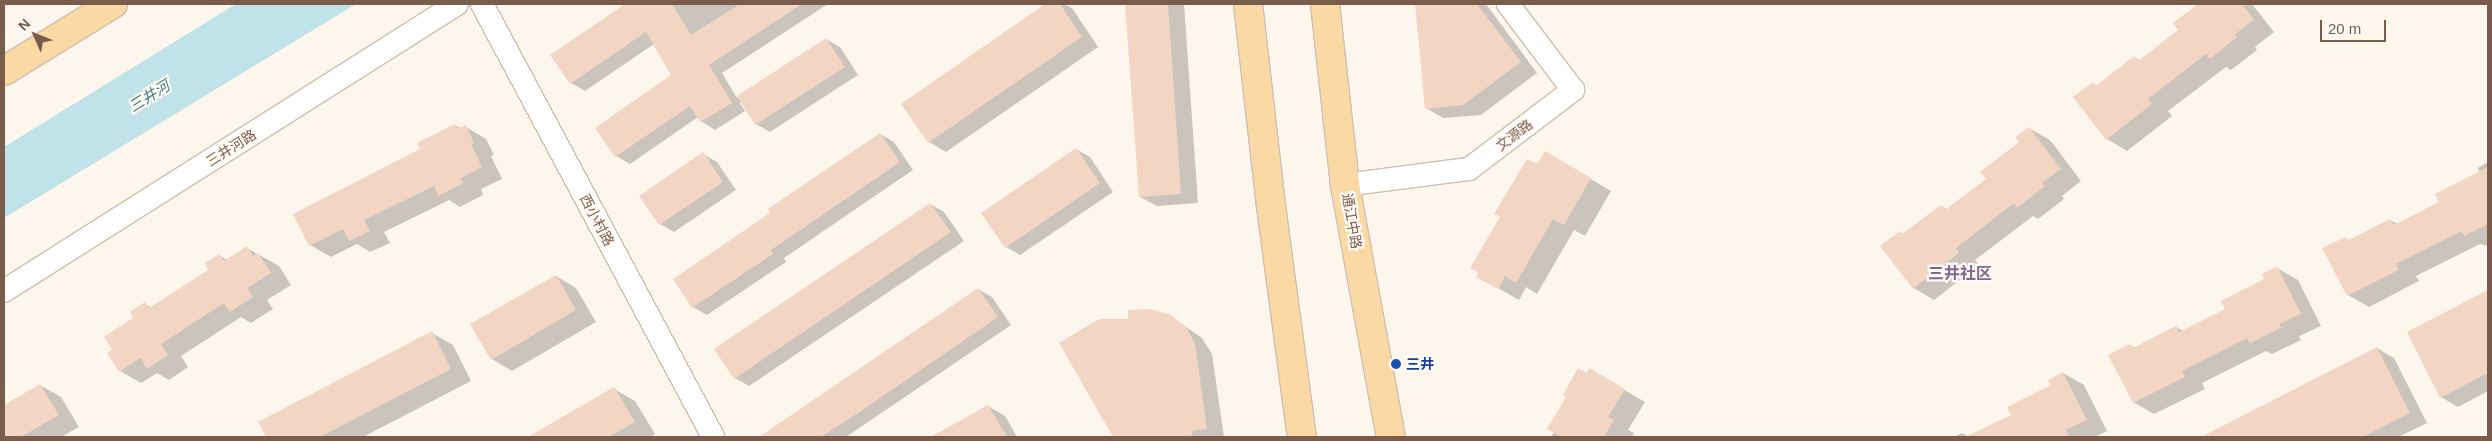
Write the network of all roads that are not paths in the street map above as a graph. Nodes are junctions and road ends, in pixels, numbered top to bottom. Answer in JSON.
{"nodes":[{"id":1,"x":80,"y":4,"type":"edge"},
{"id":2,"x":113,"y":4,"type":"edge"},
{"id":3,"x":457,"y":4,"type":"edge"},
{"id":4,"x":482,"y":4,"type":"edge"},
{"id":5,"x":1248,"y":4,"type":"edge"},
{"id":6,"x":1325,"y":4,"type":"edge"},
{"id":7,"x":1508,"y":4,"type":"edge"},
{"id":8,"x":4,"y":51,"type":"edge"},
{"id":9,"x":4,"y":71,"type":"edge"},
{"id":10,"x":1345,"y":185,"type":"junction"},
{"id":11,"x":4,"y":291,"type":"edge"},
{"id":12,"x":713,"y":437,"type":"edge"},
{"id":13,"x":1302,"y":437,"type":"edge"},
{"id":14,"x":1391,"y":437,"type":"edge"}],
"edges":[{"from":1,"to":8,"type":"main road"},
{"from":2,"to":9,"type":"main road"},
{"from":3,"to":11,"type":"street","name":"三井河路"},
{"from":4,"to":12,"type":"street","name":"西小村路"},
{"from":5,"to":13,"type":"main road"},
{"from":6,"to":10,"type":"main road","name":"通江中路"},
{"from":7,"to":10,"type":"street","name":"文源路"},
{"from":10,"to":14,"type":"main road","name":"通江中路"}]}
